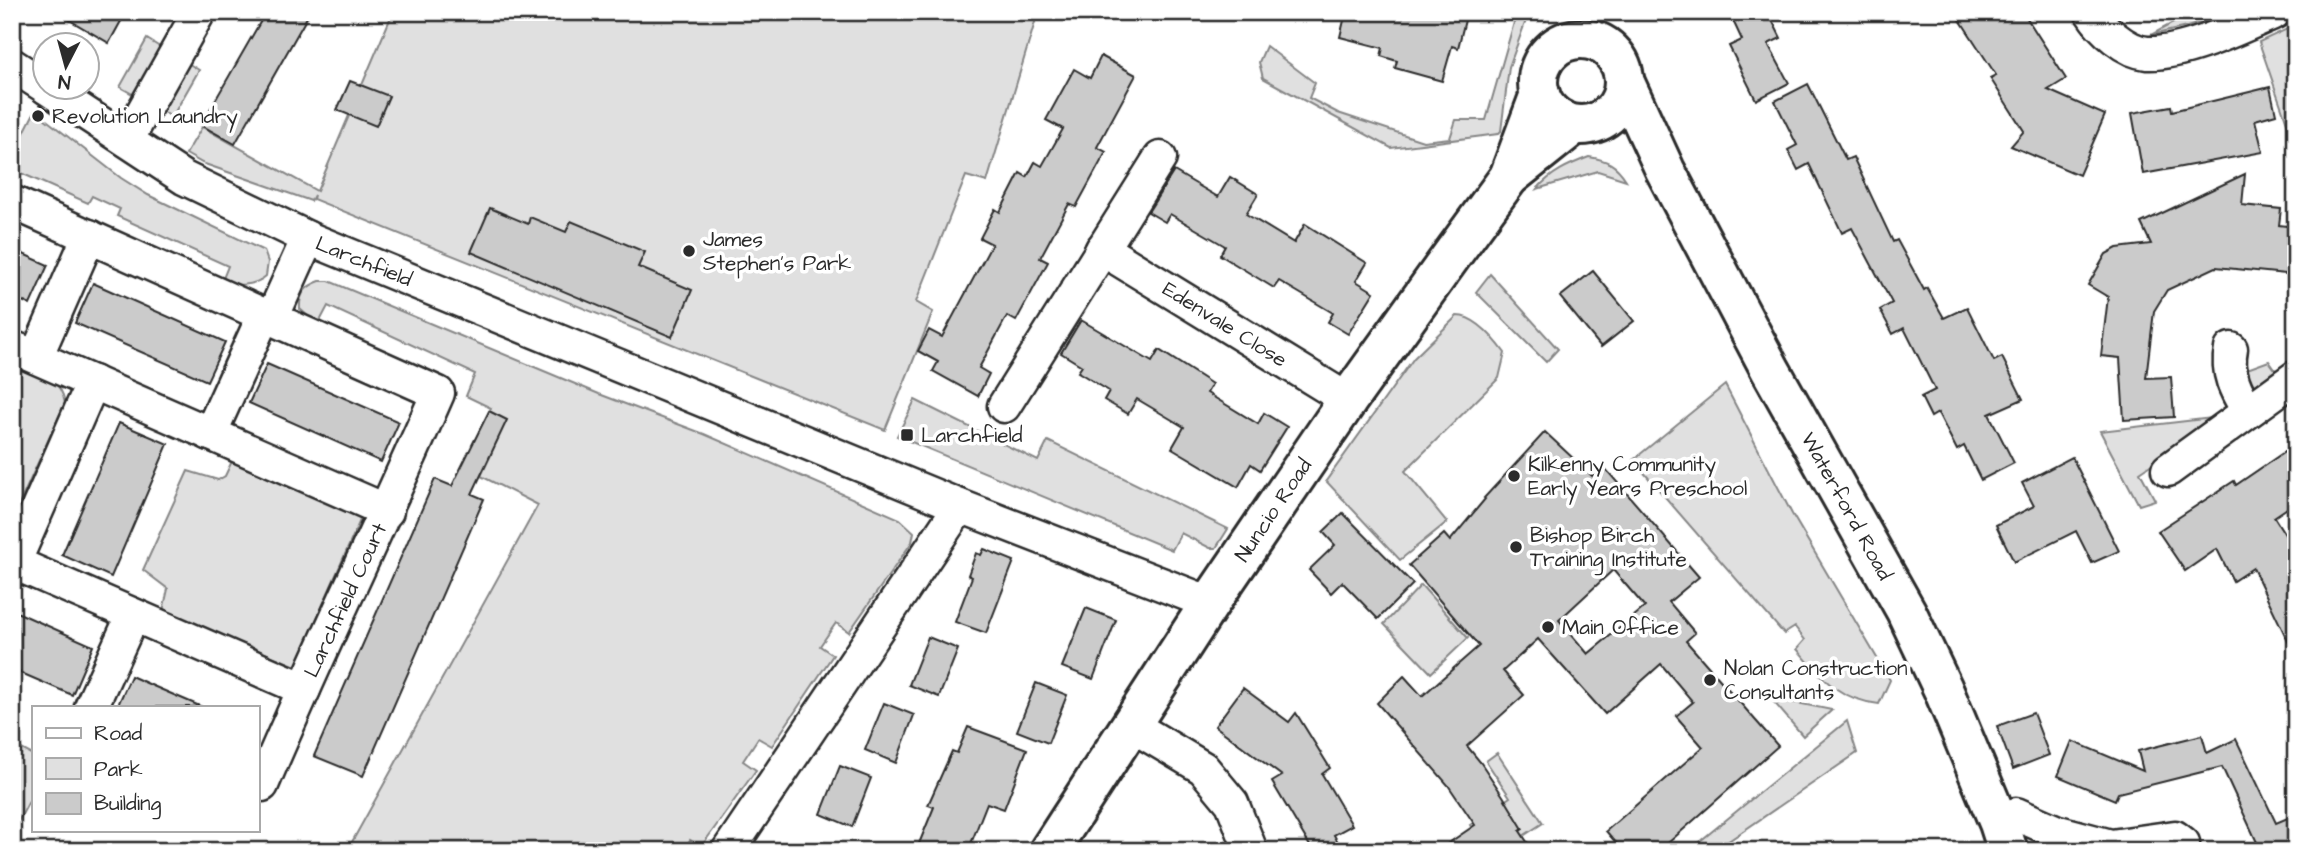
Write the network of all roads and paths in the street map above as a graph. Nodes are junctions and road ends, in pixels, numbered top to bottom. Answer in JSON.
{"nodes":[{"id":1,"x":199,"y":12,"type":"edge"},
{"id":2,"x":2091,"y":12,"type":"edge"},
{"id":3,"x":2275,"y":12,"type":"edge"},
{"id":4,"x":1563,"y":28,"type":"edge"},
{"id":5,"x":1598,"y":28,"type":"edge"},
{"id":6,"x":12,"y":65,"type":"edge"},
{"id":7,"x":32,"y":78,"type":"edge"},
{"id":8,"x":1625,"y":83,"type":"junction"},
{"id":9,"x":1540,"y":94,"type":"junction"},
{"id":10,"x":69,"y":102,"type":"edge"},
{"id":11,"x":1585,"y":124,"type":"junction"},
{"id":12,"x":127,"y":140,"type":"junction"},
{"id":13,"x":1160,"y":158,"type":"dead end"},
{"id":14,"x":1665,"y":170,"type":"junction"},
{"id":15,"x":1509,"y":177,"type":"junction"},
{"id":16,"x":12,"y":202,"type":"edge"},
{"id":17,"x":89,"y":236,"type":"junction"},
{"id":18,"x":308,"y":238,"type":"junction"},
{"id":19,"x":1102,"y":249,"type":"junction"},
{"id":20,"x":268,"y":316,"type":"junction"},
{"id":21,"x":2231,"y":349,"type":"dead end"},
{"id":22,"x":24,"y":352,"type":"edge"},
{"id":23,"x":2296,"y":377,"type":"edge"},
{"id":24,"x":93,"y":382,"type":"junction"},
{"id":25,"x":1348,"y":400,"type":"junction"},
{"id":26,"x":1004,"y":406,"type":"dead end"},
{"id":27,"x":2248,"y":411,"type":"junction"},
{"id":28,"x":210,"y":434,"type":"junction"},
{"id":29,"x":2168,"y":470,"type":"dead end"},
{"id":30,"x":960,"y":506,"type":"junction"},
{"id":31,"x":387,"y":510,"type":"junction"},
{"id":32,"x":13,"y":563,"type":"edge"},
{"id":33,"x":1210,"y":603,"type":"junction"},
{"id":34,"x":134,"y":615,"type":"junction"},
{"id":35,"x":304,"y":689,"type":"junction"},
{"id":36,"x":91,"y":706,"type":"edge"},
{"id":37,"x":1131,"y":725,"type":"junction"},
{"id":38,"x":262,"y":785,"type":"dead end"},
{"id":39,"x":2003,"y":837,"type":"edge"},
{"id":40,"x":728,"y":851,"type":"edge"},
{"id":41,"x":1049,"y":851,"type":"edge"},
{"id":42,"x":1251,"y":851,"type":"edge"},
{"id":43,"x":2183,"y":851,"type":"edge"}],
"edges":[{"from":1,"to":12,"type":"street"},
{"from":2,"to":3,"type":"street"},
{"from":4,"to":5,"type":"main road"},
{"from":4,"to":9,"type":"main road","name":"Nuncio Road"},
{"from":5,"to":8,"type":"main road","name":"Waterford Road"},
{"from":6,"to":7,"type":"street","name":"Larchfield"},
{"from":8,"to":11,"type":"main road","name":"Nuncio Road"},
{"from":8,"to":14,"type":"main road","name":"Waterford Road"},
{"from":9,"to":11,"type":"main road","name":"Waterford Road"},
{"from":9,"to":15,"type":"main road","name":"Nuncio Road"},
{"from":10,"to":12,"type":"street","name":"Larchfield"},
{"from":11,"to":14,"type":"main road","name":"Waterford Road"},
{"from":11,"to":15,"type":"main road","name":"Nuncio Road"},
{"from":12,"to":18,"type":"street","name":"Larchfield"},
{"from":13,"to":19,"type":"street"},
{"from":14,"to":39,"type":"main road","name":"Waterford Road"},
{"from":15,"to":25,"type":"main road","name":"Nuncio Road"},
{"from":16,"to":17,"type":"street","name":"Larchfield Court"},
{"from":17,"to":20,"type":"street","name":"Larchfield Court"},
{"from":17,"to":22,"type":"street","name":"Larchfield Court"},
{"from":18,"to":20,"type":"street"},
{"from":18,"to":30,"type":"street","name":"Larchfield"},
{"from":19,"to":25,"type":"street","name":"Edenvale Close"},
{"from":19,"to":26,"type":"street"},
{"from":20,"to":28,"type":"street"},
{"from":20,"to":31,"type":"street","name":"Larchfield Court"},
{"from":21,"to":27,"type":"street"},
{"from":22,"to":24,"type":"street","name":"Larchfield Court"},
{"from":23,"to":27,"type":"street"},
{"from":24,"to":28,"type":"street","name":"Larchfield Court"},
{"from":24,"to":32,"type":"street","name":"Larchfield Court"},
{"from":25,"to":33,"type":"main road","name":"Nuncio Road"},
{"from":27,"to":29,"type":"street"},
{"from":28,"to":31,"type":"street","name":"Larchfield Court"},
{"from":30,"to":33,"type":"street","name":"Larchfield"},
{"from":30,"to":40,"type":"street"},
{"from":31,"to":35,"type":"street","name":"Larchfield Court"},
{"from":32,"to":34,"type":"street","name":"Larchfield Court"},
{"from":33,"to":37,"type":"main road","name":"Nuncio Road"},
{"from":34,"to":35,"type":"street","name":"Larchfield Court"},
{"from":34,"to":36,"type":"street"},
{"from":35,"to":38,"type":"street","name":"Larchfield Court"},
{"from":37,"to":41,"type":"main road","name":"Nuncio Road"},
{"from":37,"to":42,"type":"street"},
{"from":39,"to":43,"type":"street"}]}
